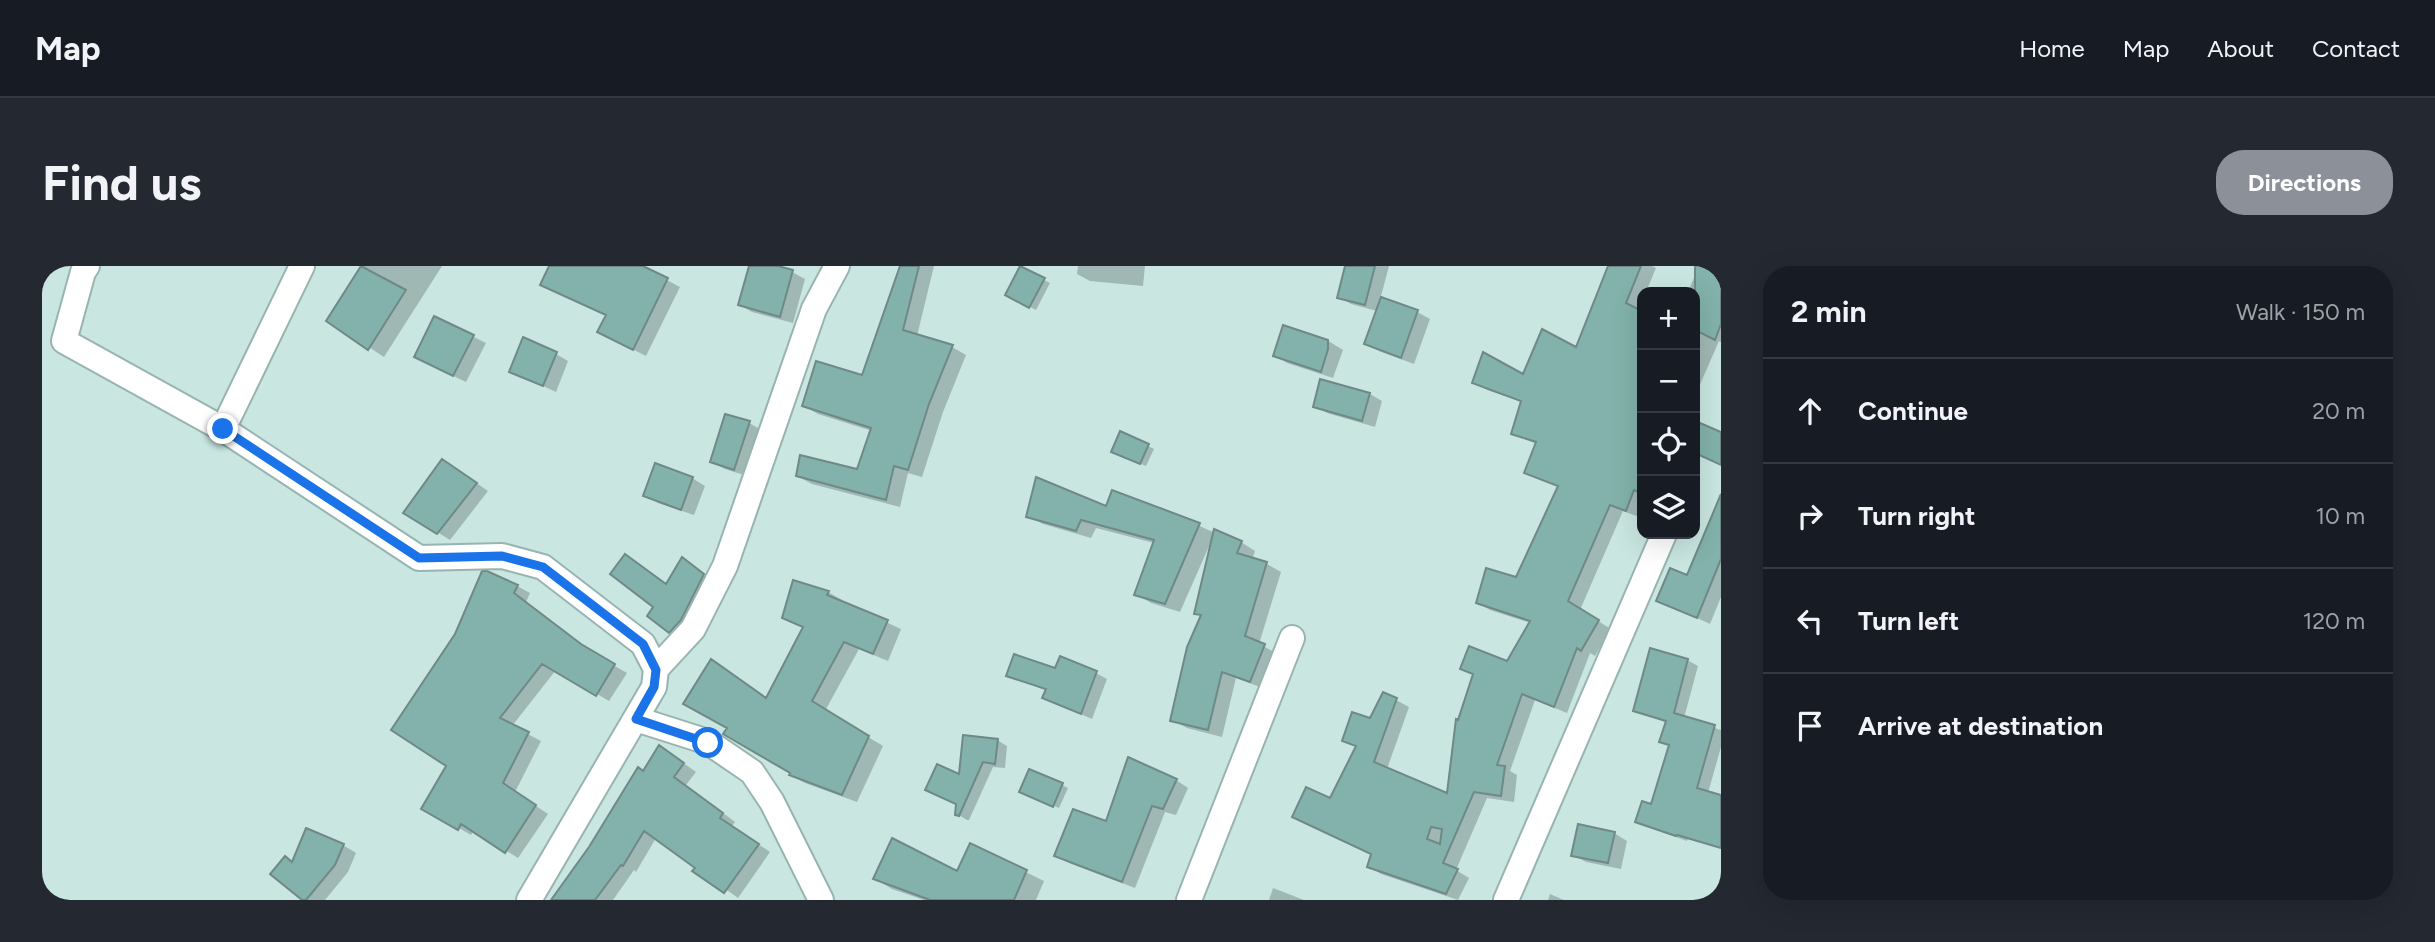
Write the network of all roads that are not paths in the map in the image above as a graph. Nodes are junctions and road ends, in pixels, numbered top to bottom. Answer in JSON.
{"nodes":[{"id":1,"x":87,"y":266,"type":"edge"},
{"id":2,"x":302,"y":266,"type":"edge"},
{"id":3,"x":837,"y":266,"type":"edge"},
{"id":4,"x":223,"y":429,"type":"junction"},
{"id":5,"x":1662,"y":539,"type":"edge"},
{"id":6,"x":1292,"y":638,"type":"dead end"},
{"id":7,"x":656,"y":670,"type":"junction"},
{"id":8,"x":636,"y":719,"type":"junction"},
{"id":9,"x":529,"y":900,"type":"edge"},
{"id":10,"x":821,"y":900,"type":"edge"},
{"id":11,"x":1189,"y":900,"type":"edge"},
{"id":12,"x":1506,"y":900,"type":"edge"}],
"edges":[{"from":1,"to":4,"type":"street"},
{"from":2,"to":4,"type":"street"},
{"from":3,"to":7,"type":"street"},
{"from":4,"to":7,"type":"street"},
{"from":5,"to":12,"type":"street"},
{"from":6,"to":11,"type":"street"},
{"from":7,"to":8,"type":"street"},
{"from":8,"to":9,"type":"street"},
{"from":8,"to":10,"type":"street"}]}
